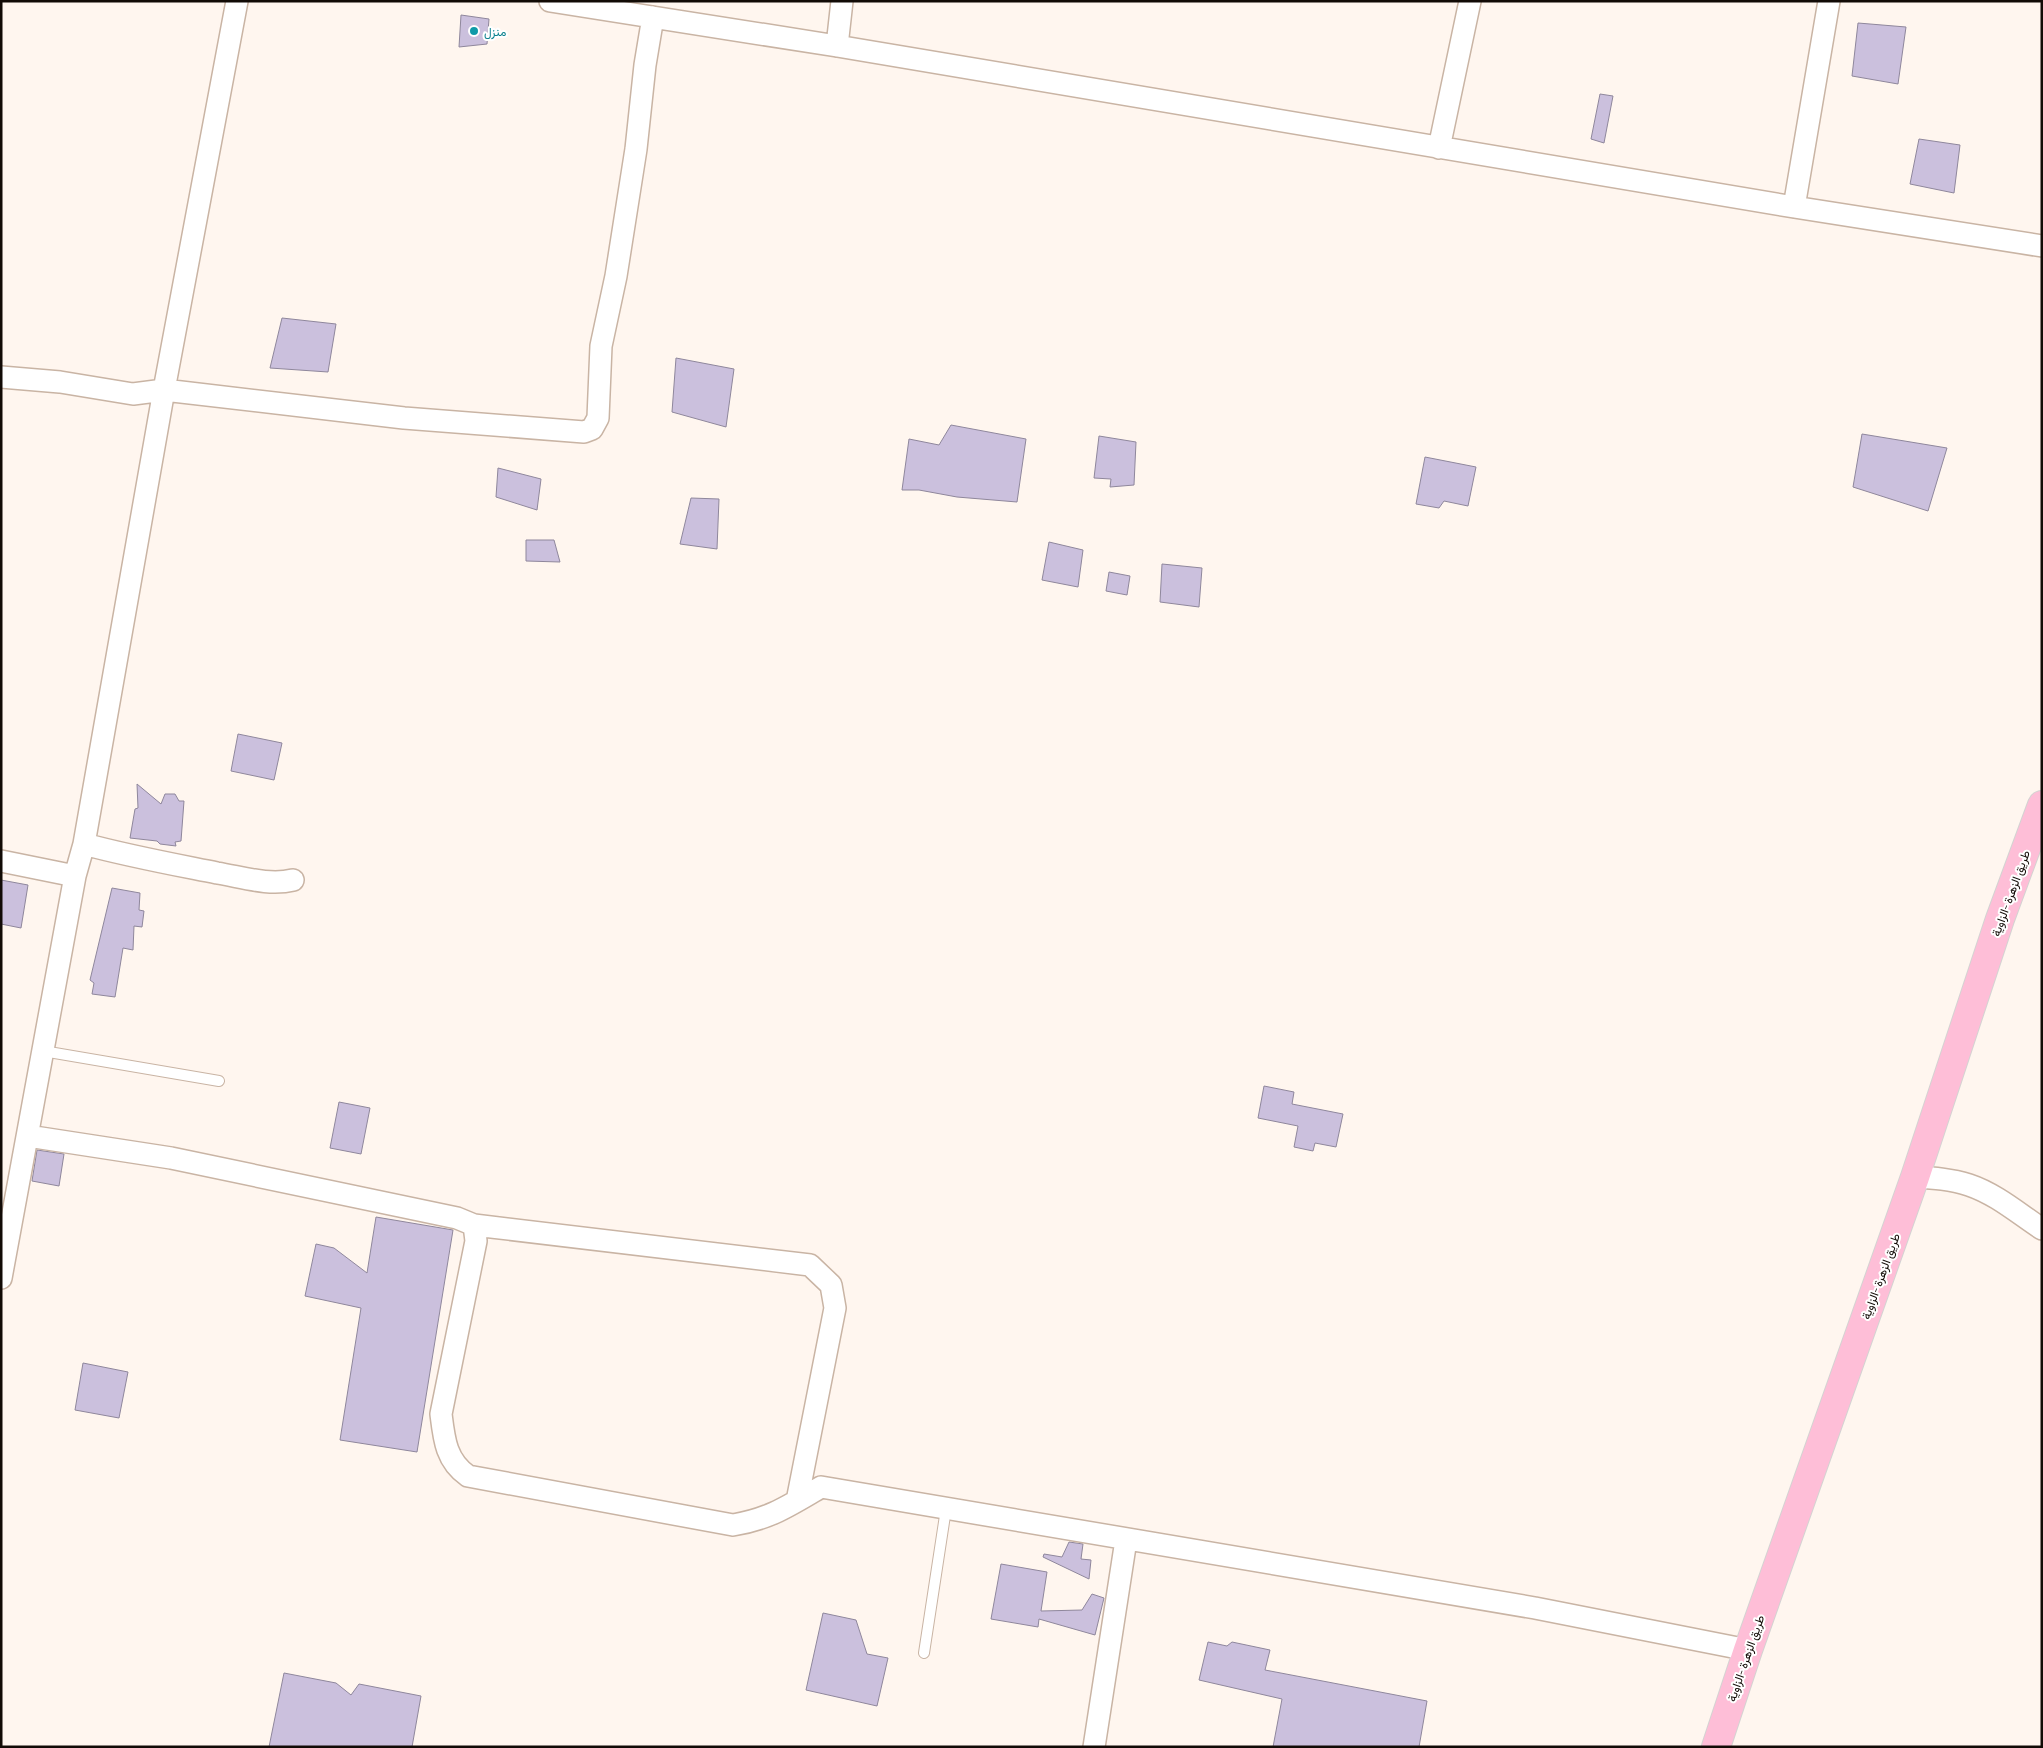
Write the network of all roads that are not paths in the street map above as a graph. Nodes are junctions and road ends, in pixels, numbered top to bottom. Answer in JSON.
{"nodes":[{"id":1,"x":237,"y":1,"type":"edge"},
{"id":2,"x":550,"y":1,"type":"edge"},
{"id":3,"x":842,"y":1,"type":"edge"},
{"id":4,"x":1470,"y":1,"type":"edge"},
{"id":5,"x":1829,"y":1,"type":"edge"},
{"id":6,"x":653,"y":16,"type":"junction"},
{"id":7,"x":837,"y":46,"type":"junction"},
{"id":8,"x":1439,"y":148,"type":"junction"},
{"id":9,"x":1794,"y":207,"type":"junction"},
{"id":10,"x":2042,"y":246,"type":"edge"},
{"id":11,"x":1,"y":377,"type":"edge"},
{"id":12,"x":164,"y":390,"type":"junction"},
{"id":13,"x":2042,"y":806,"type":"edge"},
{"id":14,"x":84,"y":844,"type":"junction"},
{"id":15,"x":2036,"y":844,"type":"edge"},
{"id":16,"x":1,"y":861,"type":"edge"},
{"id":17,"x":75,"y":876,"type":"junction"},
{"id":18,"x":293,"y":880,"type":"dead end"},
{"id":19,"x":43,"y":1051,"type":"junction"},
{"id":20,"x":219,"y":1081,"type":"dead end"},
{"id":21,"x":28,"y":1136,"type":"junction"},
{"id":22,"x":1915,"y":1177,"type":"junction"},
{"id":23,"x":474,"y":1225,"type":"junction"},
{"id":24,"x":2042,"y":1230,"type":"edge"},
{"id":25,"x":1,"y":1278,"type":"edge"},
{"id":26,"x":797,"y":1501,"type":"junction"},
{"id":27,"x":946,"y":1509,"type":"junction"},
{"id":28,"x":1126,"y":1540,"type":"junction"},
{"id":29,"x":1748,"y":1650,"type":"junction"},
{"id":30,"x":924,"y":1653,"type":"dead end"},
{"id":31,"x":1094,"y":1747,"type":"edge"},
{"id":32,"x":1716,"y":1747,"type":"edge"}],
"edges":[{"from":1,"to":12,"type":"street"},
{"from":2,"to":6,"type":"street"},
{"from":3,"to":7,"type":"street"},
{"from":4,"to":8,"type":"street"},
{"from":5,"to":9,"type":"street"},
{"from":6,"to":7,"type":"street"},
{"from":6,"to":12,"type":"street"},
{"from":7,"to":8,"type":"street"},
{"from":8,"to":9,"type":"street"},
{"from":9,"to":10,"type":"street"},
{"from":11,"to":12,"type":"street"},
{"from":12,"to":14,"type":"street"},
{"from":13,"to":15,"type":"main road","name":"طريق الزهرة -الزاوية"},
{"from":14,"to":17,"type":"street"},
{"from":14,"to":18,"type":"street"},
{"from":15,"to":22,"type":"main road","name":"طريق الزهرة -الزاوية"},
{"from":16,"to":17,"type":"street"},
{"from":17,"to":19,"type":"street"},
{"from":19,"to":20,"type":"lane"},
{"from":19,"to":21,"type":"street"},
{"from":21,"to":23,"type":"street"},
{"from":21,"to":25,"type":"street"},
{"from":22,"to":24,"type":"street"},
{"from":22,"to":29,"type":"main road","name":"طريق الزهرة -الزاوية"},
{"from":23,"to":26,"type":"street"},
{"from":23,"to":26,"type":"street"},
{"from":26,"to":27,"type":"street"},
{"from":27,"to":28,"type":"street"},
{"from":27,"to":30,"type":"lane"},
{"from":28,"to":29,"type":"street"},
{"from":28,"to":31,"type":"street"},
{"from":29,"to":32,"type":"main road","name":"طريق الزهرة -الزاوية"}]}
